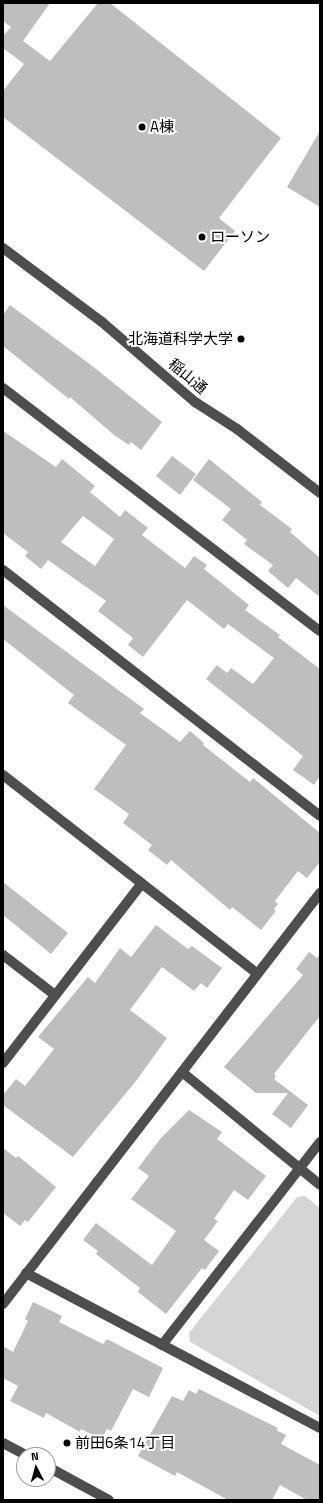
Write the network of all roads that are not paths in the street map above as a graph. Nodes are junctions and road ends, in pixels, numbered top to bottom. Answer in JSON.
{"nodes":[{"id":1,"x":3,"y":248,"type":"edge"},
{"id":2,"x":3,"y":388,"type":"edge"},
{"id":3,"x":320,"y":493,"type":"edge"},
{"id":4,"x":3,"y":570,"type":"edge"},
{"id":5,"x":320,"y":631,"type":"edge"},
{"id":6,"x":3,"y":775,"type":"edge"},
{"id":7,"x":320,"y":816,"type":"edge"},
{"id":8,"x":142,"y":883,"type":"junction"},
{"id":9,"x":320,"y":893,"type":"edge"},
{"id":10,"x":3,"y":955,"type":"edge"},
{"id":11,"x":258,"y":974,"type":"junction"},
{"id":12,"x":55,"y":995,"type":"junction"},
{"id":13,"x":3,"y":1063,"type":"edge"},
{"id":14,"x":182,"y":1072,"type":"junction"},
{"id":15,"x":320,"y":1142,"type":"edge"},
{"id":16,"x":299,"y":1168,"type":"junction"},
{"id":17,"x":320,"y":1185,"type":"edge"},
{"id":18,"x":26,"y":1274,"type":"junction"},
{"id":19,"x":3,"y":1304,"type":"edge"},
{"id":20,"x":162,"y":1345,"type":"junction"},
{"id":21,"x":320,"y":1428,"type":"edge"},
{"id":22,"x":3,"y":1443,"type":"edge"},
{"id":23,"x":16,"y":1450,"type":"edge"},
{"id":24,"x":56,"y":1471,"type":"edge"},
{"id":25,"x":109,"y":1500,"type":"edge"}],
"edges":[{"from":1,"to":3,"type":"street","name":"稲山通"},
{"from":2,"to":5,"type":"street"},
{"from":4,"to":7,"type":"street"},
{"from":6,"to":8,"type":"street"},
{"from":8,"to":11,"type":"street"},
{"from":8,"to":12,"type":"street"},
{"from":9,"to":11,"type":"street"},
{"from":10,"to":12,"type":"street"},
{"from":11,"to":14,"type":"street"},
{"from":12,"to":13,"type":"street"},
{"from":14,"to":16,"type":"street"},
{"from":14,"to":18,"type":"street"},
{"from":15,"to":16,"type":"street"},
{"from":16,"to":17,"type":"street"},
{"from":16,"to":20,"type":"street"},
{"from":18,"to":19,"type":"street"},
{"from":18,"to":20,"type":"street"},
{"from":20,"to":21,"type":"street"},
{"from":22,"to":23,"type":"street"},
{"from":24,"to":25,"type":"street"}]}
